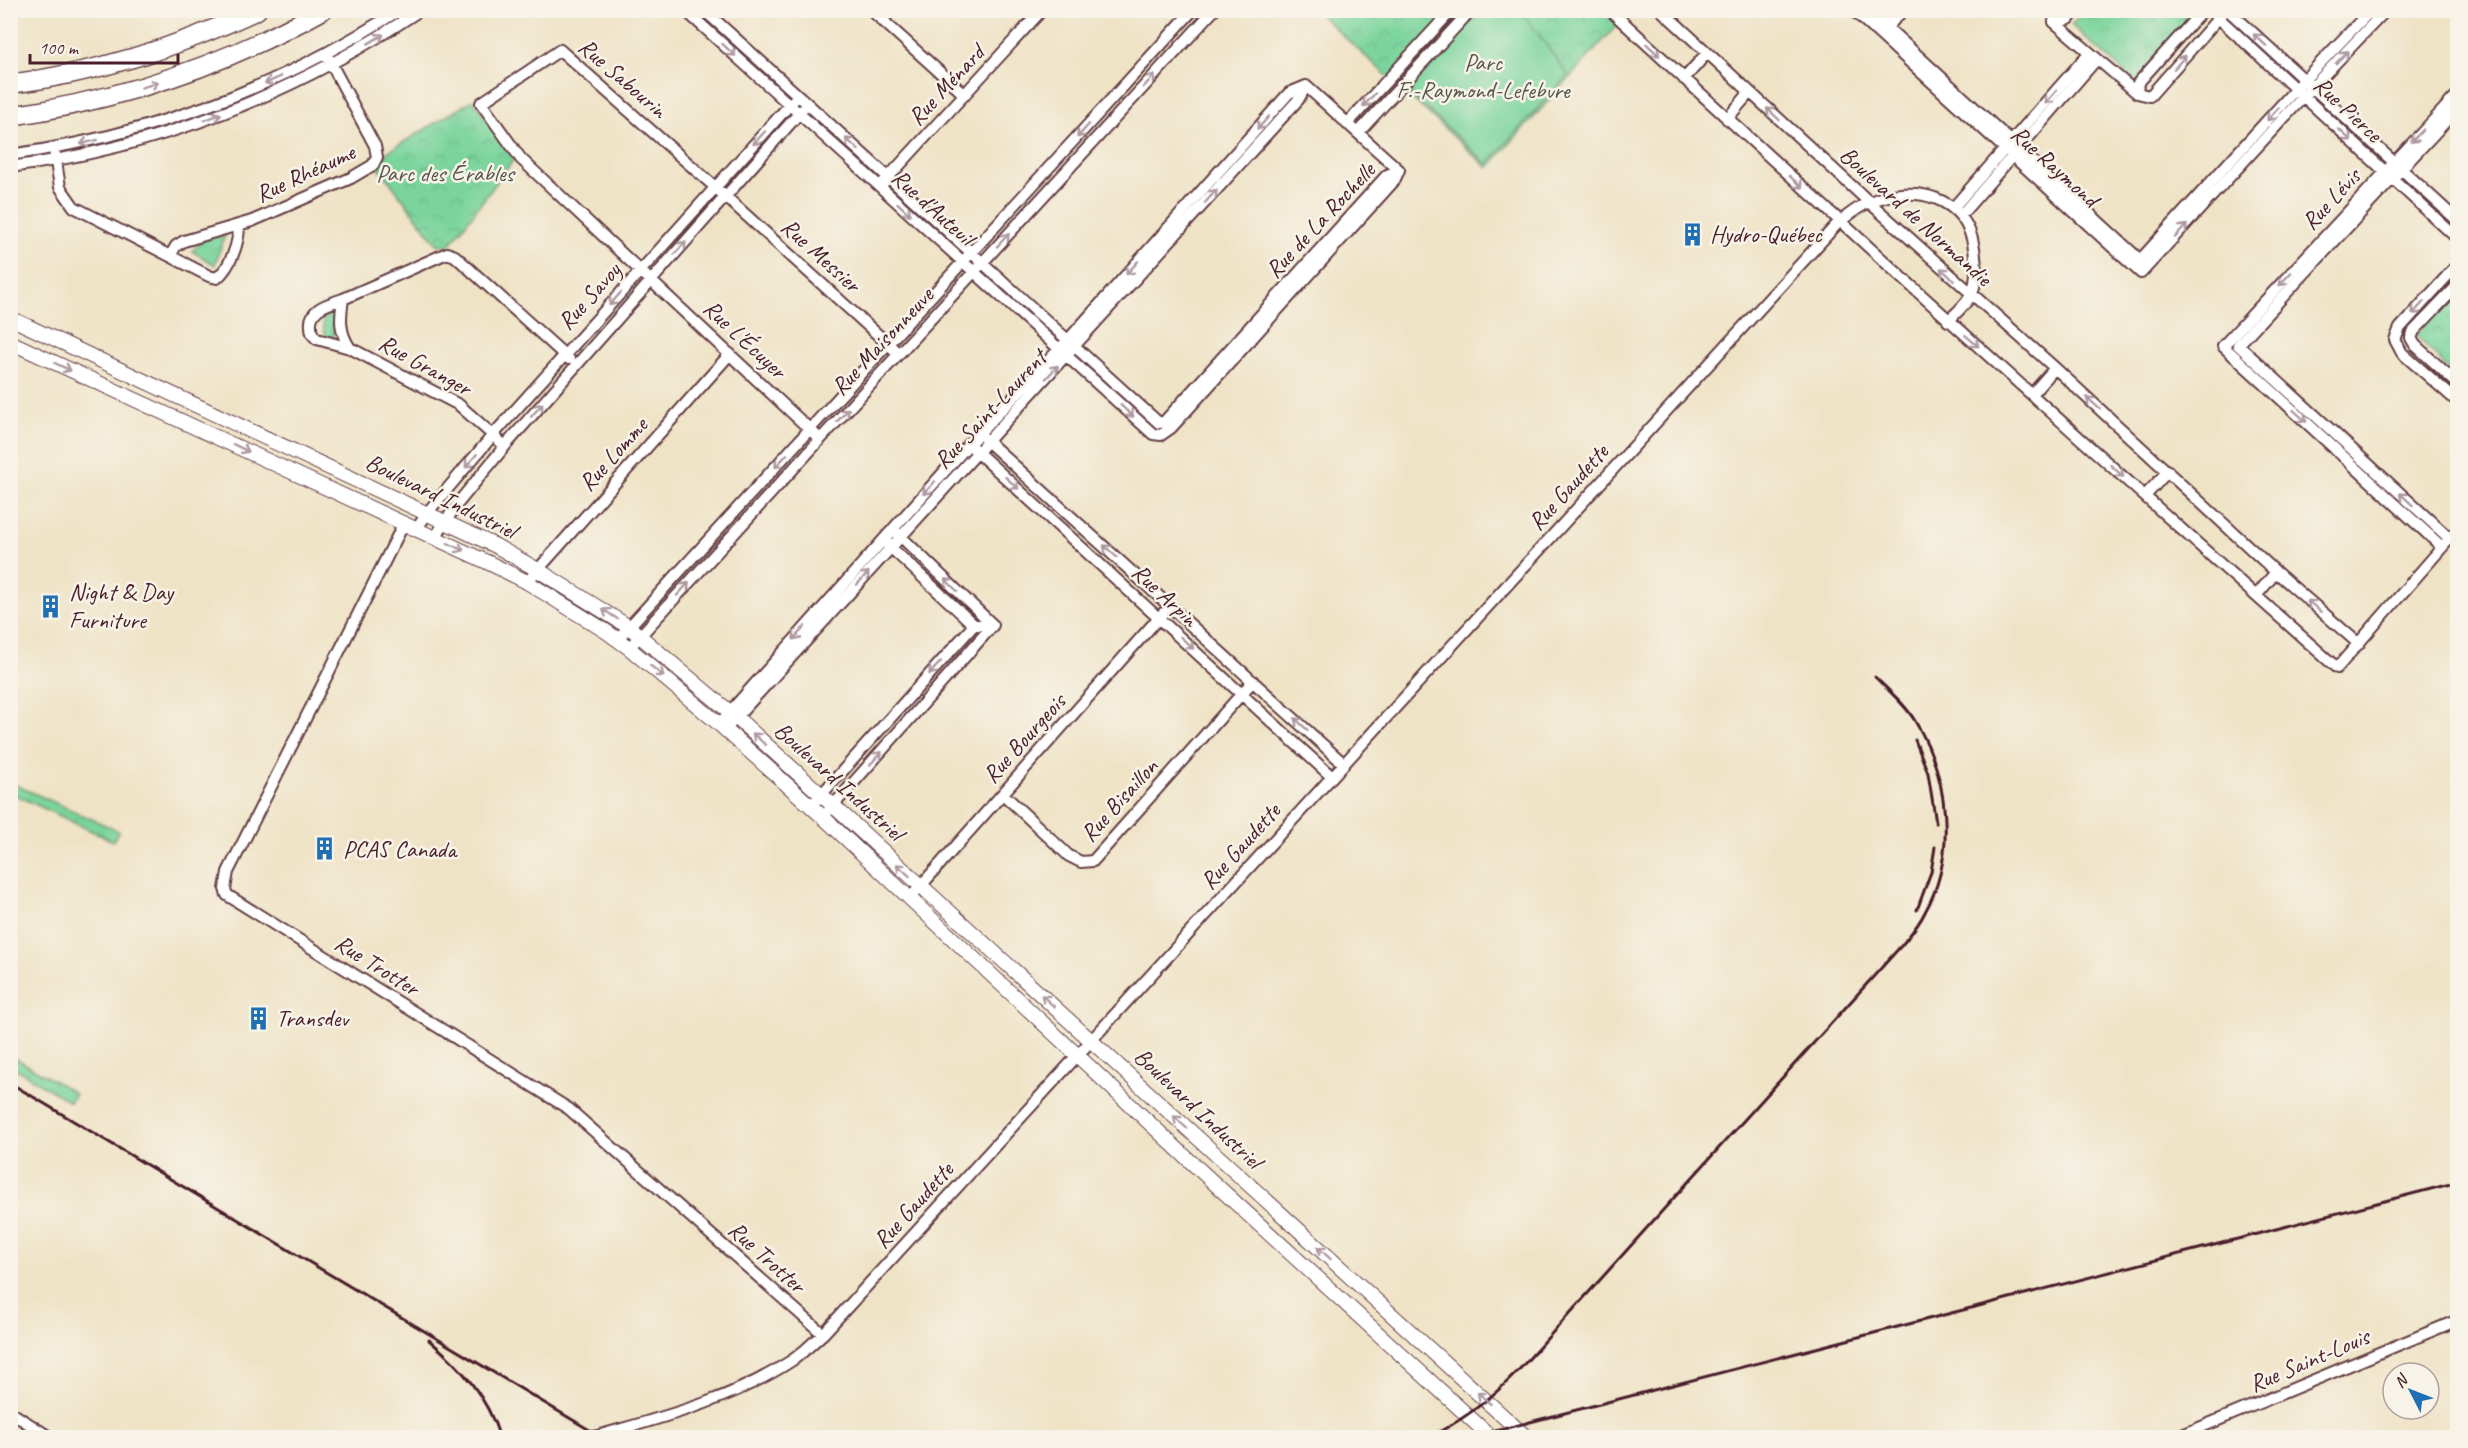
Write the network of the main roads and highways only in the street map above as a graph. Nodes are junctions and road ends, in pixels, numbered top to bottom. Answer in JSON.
{"nodes":[{"id":1,"x":257,"y":10,"type":"edge"},
{"id":2,"x":323,"y":10,"type":"edge"},
{"id":3,"x":10,"y":75,"type":"edge"},
{"id":4,"x":60,"y":76,"type":"junction"},
{"id":5,"x":10,"y":84,"type":"edge"},
{"id":6,"x":10,"y":116,"type":"edge"}],
"edges":[{"from":1,"to":4,"type":"highway"},
{"from":6,"to":2,"type":"highway","one_way":true},
{"from":3,"to":4,"type":"highway"},
{"from":4,"to":5,"type":"highway"}]}
